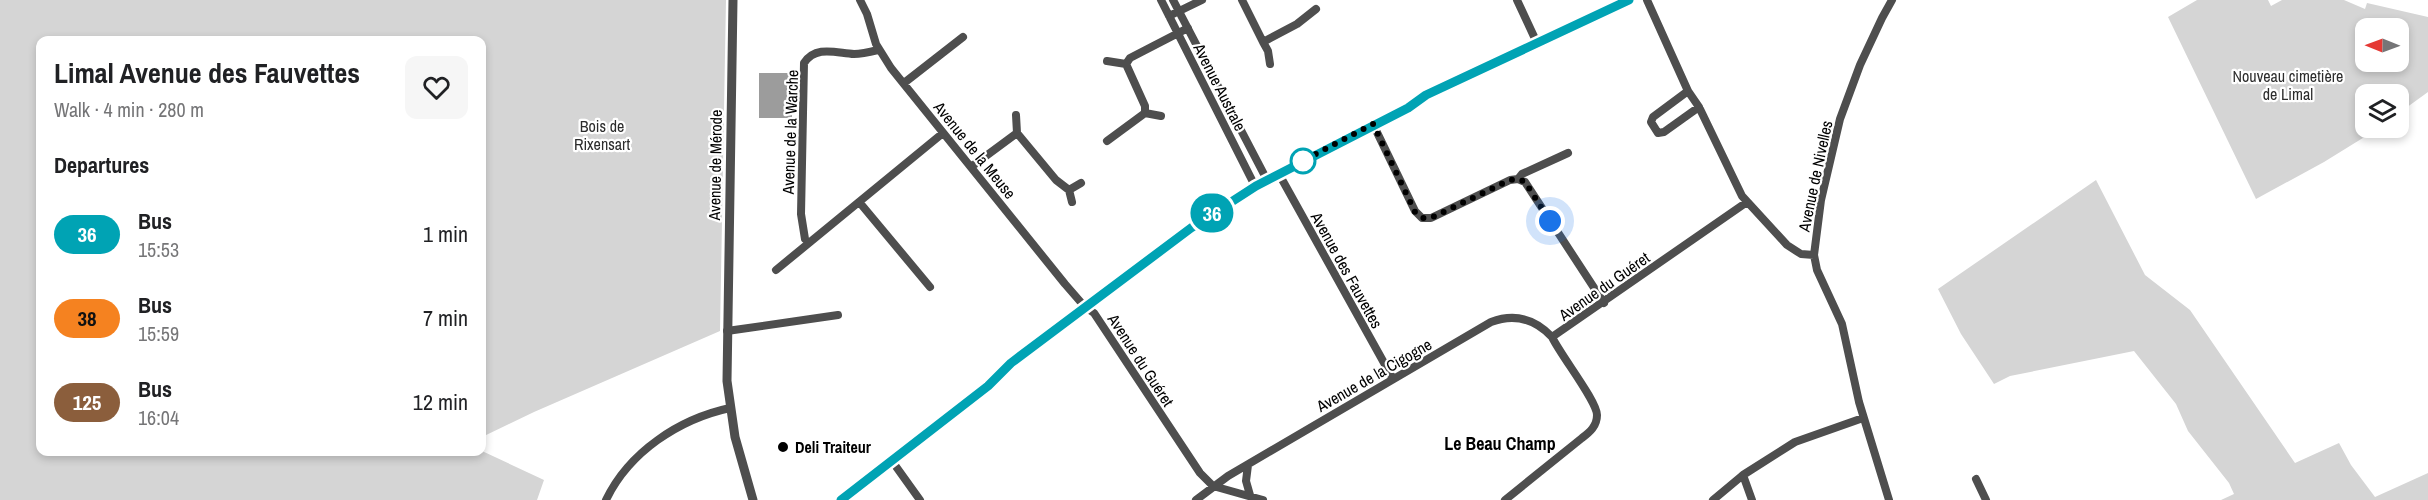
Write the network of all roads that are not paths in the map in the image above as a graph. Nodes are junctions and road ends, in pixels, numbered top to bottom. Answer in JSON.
{"nodes":[{"id":1,"x":733,"y":0,"type":"edge"},
{"id":2,"x":860,"y":0,"type":"edge"},
{"id":3,"x":1161,"y":0,"type":"edge"},
{"id":4,"x":1173,"y":0,"type":"edge"},
{"id":5,"x":1202,"y":0,"type":"edge"},
{"id":6,"x":1242,"y":0,"type":"edge"},
{"id":7,"x":1517,"y":0,"type":"edge"},
{"id":8,"x":1629,"y":0,"type":"edge"},
{"id":9,"x":1647,"y":0,"type":"edge"},
{"id":10,"x":1892,"y":0,"type":"edge"},
{"id":11,"x":1316,"y":9,"type":"dead end"},
{"id":12,"x":1179,"y":12,"type":"junction"},
{"id":13,"x":1169,"y":16,"type":"junction"},
{"id":14,"x":1188,"y":28,"type":"junction"},
{"id":15,"x":1177,"y":34,"type":"junction"},
{"id":16,"x":963,"y":37,"type":"dead end"},
{"id":17,"x":1263,"y":42,"type":"junction"},
{"id":18,"x":1537,"y":43,"type":"junction"},
{"id":19,"x":878,"y":50,"type":"junction"},
{"id":20,"x":1107,"y":61,"type":"dead end"},
{"id":21,"x":1126,"y":64,"type":"junction"},
{"id":22,"x":1270,"y":64,"type":"dead end"},
{"id":23,"x":904,"y":83,"type":"junction"},
{"id":24,"x":1688,"y":91,"type":"junction"},
{"id":25,"x":1699,"y":107,"type":"junction"},
{"id":26,"x":1145,"y":113,"type":"junction"},
{"id":27,"x":1016,"y":115,"type":"dead end"},
{"id":28,"x":1161,"y":116,"type":"dead end"},
{"id":29,"x":1373,"y":124,"type":"junction"},
{"id":30,"x":1017,"y":133,"type":"junction"},
{"id":31,"x":943,"y":134,"type":"junction"},
{"id":32,"x":1107,"y":141,"type":"dead end"},
{"id":33,"x":1568,"y":153,"type":"dead end"},
{"id":34,"x":971,"y":167,"type":"junction"},
{"id":35,"x":1279,"y":174,"type":"junction"},
{"id":36,"x":1518,"y":179,"type":"junction"},
{"id":37,"x":1267,"y":180,"type":"junction"},
{"id":38,"x":1081,"y":183,"type":"dead end"},
{"id":39,"x":1256,"y":186,"type":"junction"},
{"id":40,"x":1069,"y":190,"type":"junction"},
{"id":41,"x":1072,"y":201,"type":"dead end"},
{"id":42,"x":860,"y":202,"type":"junction"},
{"id":43,"x":1747,"y":202,"type":"junction"},
{"id":44,"x":808,"y":242,"type":"junction"},
{"id":45,"x":1814,"y":255,"type":"junction"},
{"id":46,"x":776,"y":270,"type":"dead end"},
{"id":47,"x":930,"y":287,"type":"dead end"},
{"id":48,"x":1604,"y":303,"type":"junction"},
{"id":49,"x":1085,"y":307,"type":"junction"},
{"id":50,"x":838,"y":315,"type":"dead end"},
{"id":51,"x":727,"y":331,"type":"junction"},
{"id":52,"x":1552,"y":337,"type":"junction"},
{"id":53,"x":1393,"y":379,"type":"junction"},
{"id":54,"x":730,"y":408,"type":"junction"},
{"id":55,"x":1863,"y":418,"type":"junction"},
{"id":56,"x":891,"y":461,"type":"junction"},
{"id":57,"x":1248,"y":465,"type":"junction"},
{"id":58,"x":1743,"y":475,"type":"junction"},
{"id":59,"x":1976,"y":479,"type":"dead end"},
{"id":60,"x":1213,"y":486,"type":"junction"},
{"id":61,"x":1250,"y":495,"type":"junction"},
{"id":62,"x":606,"y":500,"type":"edge"},
{"id":63,"x":753,"y":500,"type":"edge"},
{"id":64,"x":841,"y":500,"type":"edge"},
{"id":65,"x":920,"y":500,"type":"edge"},
{"id":66,"x":1196,"y":500,"type":"edge"},
{"id":67,"x":1263,"y":500,"type":"edge"},
{"id":68,"x":1505,"y":500,"type":"edge"},
{"id":69,"x":1713,"y":500,"type":"edge"},
{"id":70,"x":1752,"y":500,"type":"edge"},
{"id":71,"x":1889,"y":500,"type":"edge"},
{"id":72,"x":1986,"y":500,"type":"edge"}],
"edges":[{"from":1,"to":51,"type":"street","name":"Avenue de Mérode"},
{"from":2,"to":19,"type":"street","name":"Avenue de la Meuse"},
{"from":3,"to":13,"type":"street","name":"Avenue Australe"},
{"from":4,"to":12,"type":"street","name":"Avenue Australe"},
{"from":5,"to":12,"type":"street"},
{"from":6,"to":17,"type":"street"},
{"from":7,"to":18,"type":"street"},
{"from":8,"to":18,"type":"street"},
{"from":9,"to":24,"type":"street"},
{"from":10,"to":45,"type":"street","name":"Avenue de Nivelles"},
{"from":11,"to":17,"type":"street"},
{"from":12,"to":13,"type":"street"},
{"from":12,"to":14,"type":"street","name":"Avenue Australe"},
{"from":13,"to":15,"type":"street","name":"Avenue Australe"},
{"from":14,"to":15,"type":"street"},
{"from":14,"to":37,"type":"street","name":"Avenue Australe"},
{"from":15,"to":21,"type":"street"},
{"from":15,"to":39,"type":"street","name":"Avenue Australe"},
{"from":16,"to":23,"type":"street"},
{"from":17,"to":22,"type":"street"},
{"from":18,"to":29,"type":"street"},
{"from":19,"to":23,"type":"street","name":"Avenue de la Meuse"},
{"from":19,"to":44,"type":"street","name":"Avenue de la Warche"},
{"from":20,"to":21,"type":"street"},
{"from":21,"to":26,"type":"street"},
{"from":23,"to":31,"type":"street","name":"Avenue de la Meuse"},
{"from":24,"to":25,"type":"street"},
{"from":24,"to":25,"type":"street"},
{"from":25,"to":43,"type":"street"},
{"from":26,"to":28,"type":"street"},
{"from":26,"to":32,"type":"street"},
{"from":27,"to":30,"type":"street"},
{"from":29,"to":35,"type":"street"},
{"from":29,"to":36,"type":"street"},
{"from":30,"to":34,"type":"street"},
{"from":30,"to":40,"type":"street"},
{"from":31,"to":34,"type":"street","name":"Avenue de la Meuse"},
{"from":31,"to":42,"type":"street"},
{"from":33,"to":36,"type":"street"},
{"from":34,"to":49,"type":"street","name":"Avenue de la Meuse"},
{"from":35,"to":37,"type":"street"},
{"from":35,"to":53,"type":"street","name":"Avenue des Fauvettes"},
{"from":36,"to":48,"type":"street"},
{"from":37,"to":39,"type":"street"},
{"from":38,"to":40,"type":"street"},
{"from":39,"to":49,"type":"street"},
{"from":40,"to":41,"type":"street"},
{"from":42,"to":44,"type":"street"},
{"from":42,"to":47,"type":"street"},
{"from":43,"to":45,"type":"street"},
{"from":43,"to":48,"type":"street","name":"Avenue du Guéret"},
{"from":44,"to":46,"type":"street"},
{"from":45,"to":55,"type":"street","name":"Avenue de Nivelles"},
{"from":48,"to":52,"type":"street","name":"Avenue du Guéret"},
{"from":49,"to":56,"type":"street"},
{"from":49,"to":60,"type":"street","name":"Avenue du Guéret"},
{"from":50,"to":51,"type":"street"},
{"from":51,"to":54,"type":"street","name":"Avenue de Mérode"},
{"from":52,"to":53,"type":"street","name":"Avenue de la Cigogne"},
{"from":52,"to":68,"type":"street","name":"Avenue du Guéret"},
{"from":53,"to":57,"type":"street","name":"Avenue de la Cigogne"},
{"from":54,"to":62,"type":"street"},
{"from":54,"to":63,"type":"street","name":"Avenue de Mérode"},
{"from":55,"to":58,"type":"street"},
{"from":55,"to":71,"type":"street","name":"Avenue de Nivelles"},
{"from":56,"to":64,"type":"street"},
{"from":56,"to":65,"type":"street"},
{"from":57,"to":60,"type":"street","name":"Avenue de la Cigogne"},
{"from":57,"to":61,"type":"street"},
{"from":58,"to":69,"type":"street"},
{"from":58,"to":70,"type":"street"},
{"from":59,"to":72,"type":"street"},
{"from":60,"to":61,"type":"street"},
{"from":60,"to":66,"type":"street","name":"Avenue de la Cigogne"},
{"from":61,"to":67,"type":"street"}]}
